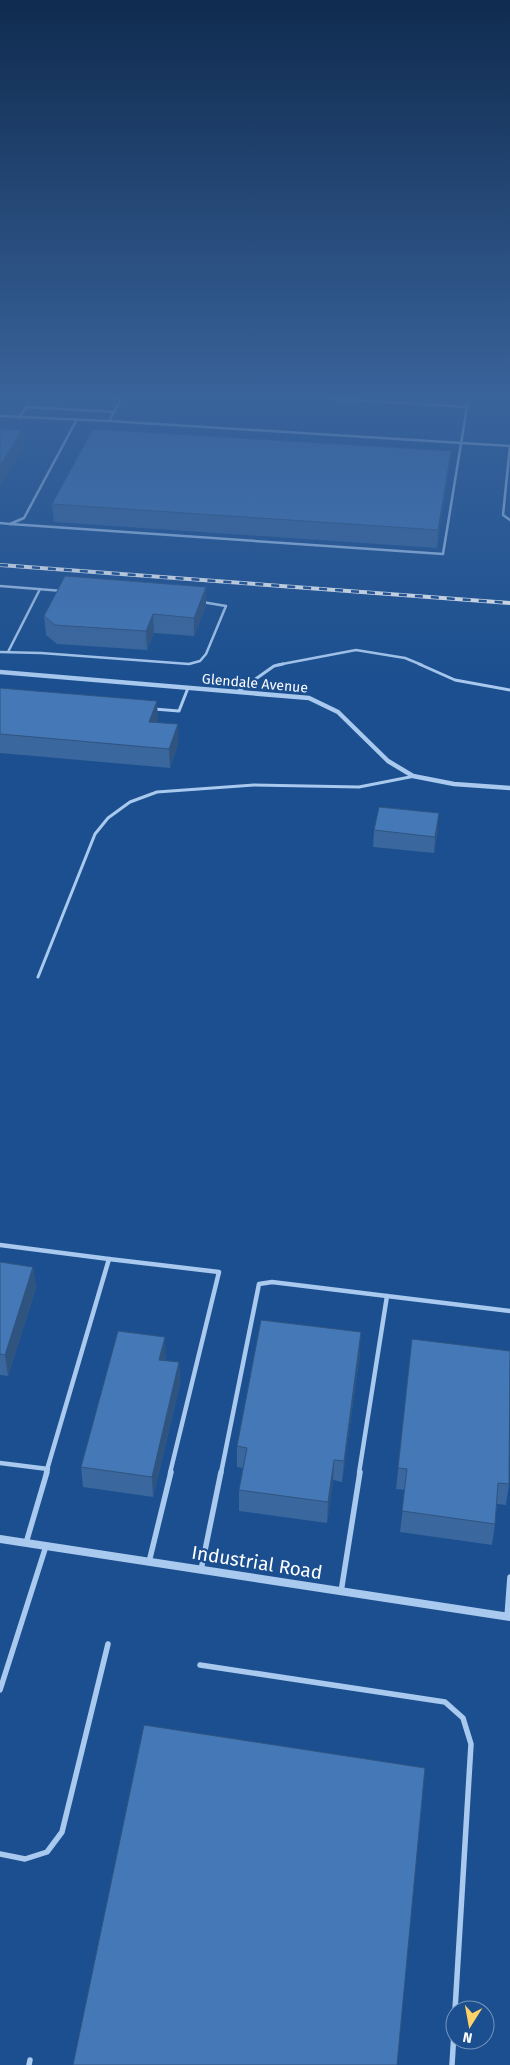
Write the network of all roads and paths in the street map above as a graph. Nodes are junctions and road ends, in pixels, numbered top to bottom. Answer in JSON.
{"nodes":[{"id":1,"x":39,"y":490,"type":"edge"},
{"id":2,"x":453,"y":490,"type":"edge"},
{"id":3,"x":505,"y":490,"type":"edge"},
{"id":4,"x":510,"y":520,"type":"edge"},
{"id":5,"x":0,"y":523,"type":"edge"},
{"id":6,"x":10,"y":524,"type":"junction"},
{"id":7,"x":0,"y":586,"type":"edge"},
{"id":8,"x":40,"y":590,"type":"junction"},
{"id":9,"x":68,"y":592,"type":"edge"},
{"id":10,"x":192,"y":601,"type":"edge"},
{"id":11,"x":0,"y":652,"type":"edge"},
{"id":12,"x":8,"y":652,"type":"junction"},
{"id":13,"x":0,"y":672,"type":"edge"},
{"id":14,"x":188,"y":688,"type":"junction"},
{"id":15,"x":510,"y":690,"type":"edge"},
{"id":16,"x":237,"y":692,"type":"junction"},
{"id":17,"x":149,"y":708,"type":"edge"},
{"id":18,"x":415,"y":776,"type":"junction"},
{"id":19,"x":510,"y":788,"type":"edge"},
{"id":20,"x":38,"y":977,"type":"dead end"},
{"id":21,"x":0,"y":1245,"type":"edge"},
{"id":22,"x":109,"y":1259,"type":"junction"},
{"id":23,"x":387,"y":1296,"type":"junction"},
{"id":24,"x":510,"y":1311,"type":"edge"},
{"id":25,"x":0,"y":1463,"type":"edge"},
{"id":26,"x":48,"y":1469,"type":"junction"},
{"id":27,"x":0,"y":1539,"type":"edge"},
{"id":28,"x":26,"y":1543,"type":"junction"},
{"id":29,"x":46,"y":1546,"type":"junction"},
{"id":30,"x":149,"y":1562,"type":"junction"},
{"id":31,"x":201,"y":1570,"type":"junction"},
{"id":32,"x":510,"y":1577,"type":"edge"},
{"id":33,"x":341,"y":1592,"type":"junction"},
{"id":34,"x":508,"y":1617,"type":"edge"},
{"id":35,"x":108,"y":1644,"type":"dead end"},
{"id":36,"x":200,"y":1665,"type":"dead end"},
{"id":37,"x":0,"y":1690,"type":"edge"},
{"id":38,"x":0,"y":1854,"type":"edge"},
{"id":39,"x":456,"y":2000,"type":"edge"},
{"id":40,"x":453,"y":2050,"type":"edge"},
{"id":41,"x":452,"y":2065,"type":"edge"}],
"edges":[{"from":1,"to":6,"type":"lane"},
{"from":2,"to":6,"type":"lane"},
{"from":3,"to":4,"type":"lane"},
{"from":5,"to":6,"type":"lane"},
{"from":7,"to":8,"type":"lane"},
{"from":8,"to":9,"type":"lane"},
{"from":8,"to":12,"type":"lane"},
{"from":10,"to":12,"type":"lane"},
{"from":11,"to":12,"type":"lane"},
{"from":13,"to":14,"type":"street","name":"Glendale Avenue"},
{"from":14,"to":16,"type":"street","name":"Glendale Avenue"},
{"from":14,"to":17,"type":"lane"},
{"from":15,"to":16,"type":"lane"},
{"from":16,"to":18,"type":"street","name":"Glendale Avenue"},
{"from":18,"to":19,"type":"street","name":"Glendale Avenue"},
{"from":18,"to":20,"type":"lane"},
{"from":21,"to":22,"type":"lane"},
{"from":22,"to":26,"type":"lane"},
{"from":22,"to":30,"type":"lane"},
{"from":23,"to":24,"type":"lane"},
{"from":23,"to":31,"type":"lane"},
{"from":23,"to":33,"type":"lane"},
{"from":25,"to":26,"type":"lane"},
{"from":26,"to":28,"type":"lane"},
{"from":27,"to":28,"type":"street","name":"Industrial Road"},
{"from":28,"to":29,"type":"street","name":"Industrial Road"},
{"from":29,"to":30,"type":"street","name":"Industrial Road"},
{"from":29,"to":37,"type":"lane"},
{"from":30,"to":31,"type":"street","name":"Industrial Road"},
{"from":31,"to":33,"type":"street","name":"Industrial Road"},
{"from":32,"to":34,"type":"lane"},
{"from":33,"to":34,"type":"street","name":"Industrial Road"},
{"from":35,"to":38,"type":"lane"},
{"from":36,"to":39,"type":"lane"},
{"from":40,"to":41,"type":"lane"}]}
